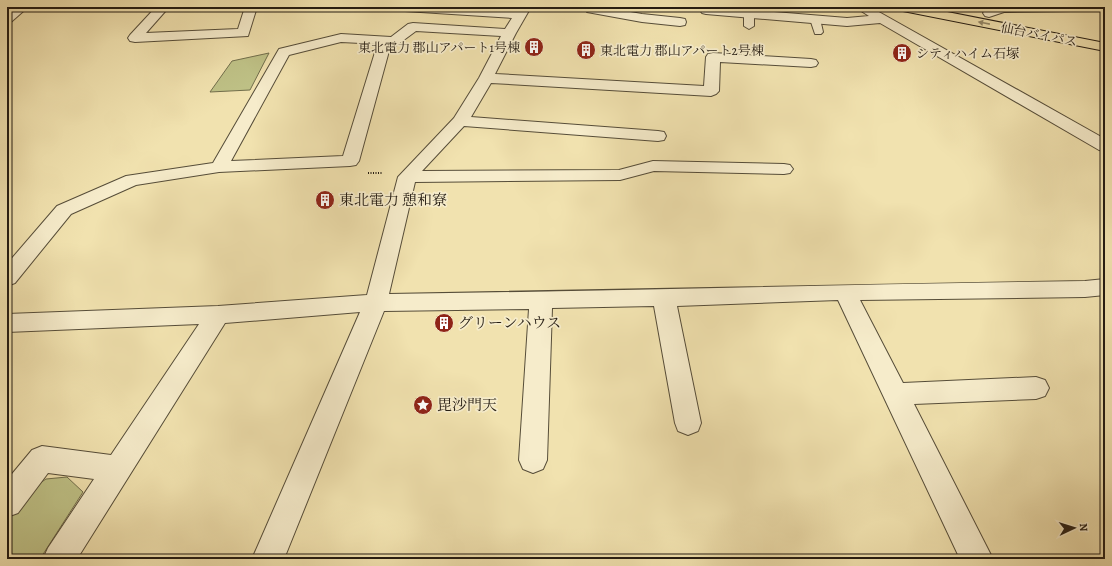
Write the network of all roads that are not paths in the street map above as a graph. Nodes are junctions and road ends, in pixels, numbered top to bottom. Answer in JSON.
{"nodes":[{"id":1,"x":22,"y":7,"type":"edge"},
{"id":2,"x":162,"y":7,"type":"edge"},
{"id":3,"x":251,"y":7,"type":"edge"},
{"id":4,"x":405,"y":7,"type":"edge"},
{"id":5,"x":592,"y":7,"type":"edge"},
{"id":6,"x":861,"y":7,"type":"edge"},
{"id":7,"x":956,"y":7,"type":"edge"},
{"id":8,"x":1072,"y":7,"type":"edge"},
{"id":9,"x":906,"y":8,"type":"edge"},
{"id":10,"x":706,"y":10,"type":"dead end"},
{"id":11,"x":523,"y":11,"type":"edge"},
{"id":12,"x":989,"y":13,"type":"junction"},
{"id":13,"x":882,"y":18,"type":"junction"},
{"id":14,"x":7,"y":19,"type":"edge"},
{"id":15,"x":815,"y":19,"type":"junction"},
{"id":16,"x":680,"y":22,"type":"dead end"},
{"id":17,"x":818,"y":32,"type":"dead end"},
{"id":18,"x":509,"y":33,"type":"junction"},
{"id":19,"x":1105,"y":36,"type":"edge"},
{"id":20,"x":393,"y":41,"type":"junction"},
{"id":21,"x":1105,"y":47,"type":"edge"},
{"id":22,"x":811,"y":63,"type":"dead end"},
{"id":23,"x":486,"y":78,"type":"junction"},
{"id":24,"x":460,"y":121,"type":"junction"},
{"id":25,"x":658,"y":136,"type":"dead end"},
{"id":26,"x":1105,"y":146,"type":"edge"},
{"id":27,"x":219,"y":167,"type":"junction"},
{"id":28,"x":784,"y":169,"type":"dead end"},
{"id":29,"x":409,"y":175,"type":"junction"},
{"id":30,"x":7,"y":278,"type":"edge"},
{"id":31,"x":1105,"y":287,"type":"edge"},
{"id":32,"x":845,"y":292,"type":"junction"},
{"id":33,"x":664,"y":298,"type":"junction"},
{"id":34,"x":541,"y":300,"type":"junction"},
{"id":35,"x":376,"y":303,"type":"junction"},
{"id":36,"x":218,"y":315,"type":"junction"},
{"id":37,"x":7,"y":323,"type":"edge"},
{"id":38,"x":1036,"y":388,"type":"dead end"},
{"id":39,"x":895,"y":394,"type":"junction"},
{"id":40,"x":688,"y":423,"type":"dead end"},
{"id":41,"x":533,"y":460,"type":"dead end"},
{"id":42,"x":116,"y":469,"type":"junction"},
{"id":43,"x":7,"y":503,"type":"edge"},
{"id":44,"x":59,"y":559,"type":"edge"},
{"id":45,"x":268,"y":559,"type":"edge"},
{"id":46,"x":977,"y":559,"type":"edge"}],
"edges":[{"from":1,"to":14,"type":"street"},
{"from":2,"to":3,"type":"street"},
{"from":4,"to":11,"type":"street"},
{"from":5,"to":16,"type":"street"},
{"from":6,"to":13,"type":"street"},
{"from":7,"to":12,"type":"highway","name":"仙台バイパス"},
{"from":8,"to":12,"type":"street"},
{"from":9,"to":13,"type":"street"},
{"from":21,"to":9,"type":"highway","name":"仙台バイパス","one_way":true},
{"from":10,"to":15,"type":"street"},
{"from":11,"to":18,"type":"street"},
{"from":12,"to":19,"type":"highway","name":"仙台バイパス"},
{"from":13,"to":15,"type":"street"},
{"from":13,"to":26,"type":"street"},
{"from":15,"to":17,"type":"lane"},
{"from":18,"to":20,"type":"street"},
{"from":18,"to":23,"type":"street"},
{"from":20,"to":27,"type":"street"},
{"from":20,"to":27,"type":"street"},
{"from":22,"to":23,"type":"street"},
{"from":23,"to":24,"type":"street"},
{"from":24,"to":25,"type":"street"},
{"from":24,"to":29,"type":"street"},
{"from":27,"to":30,"type":"street"},
{"from":28,"to":29,"type":"street"},
{"from":29,"to":35,"type":"street"},
{"from":31,"to":32,"type":"street"},
{"from":32,"to":33,"type":"street"},
{"from":32,"to":39,"type":"street"},
{"from":33,"to":34,"type":"street"},
{"from":33,"to":40,"type":"street"},
{"from":34,"to":35,"type":"street"},
{"from":34,"to":41,"type":"street"},
{"from":35,"to":36,"type":"street"},
{"from":35,"to":45,"type":"street"},
{"from":36,"to":37,"type":"street"},
{"from":36,"to":42,"type":"street"},
{"from":38,"to":39,"type":"street"},
{"from":39,"to":46,"type":"street"},
{"from":42,"to":43,"type":"street"},
{"from":42,"to":44,"type":"street"}]}
